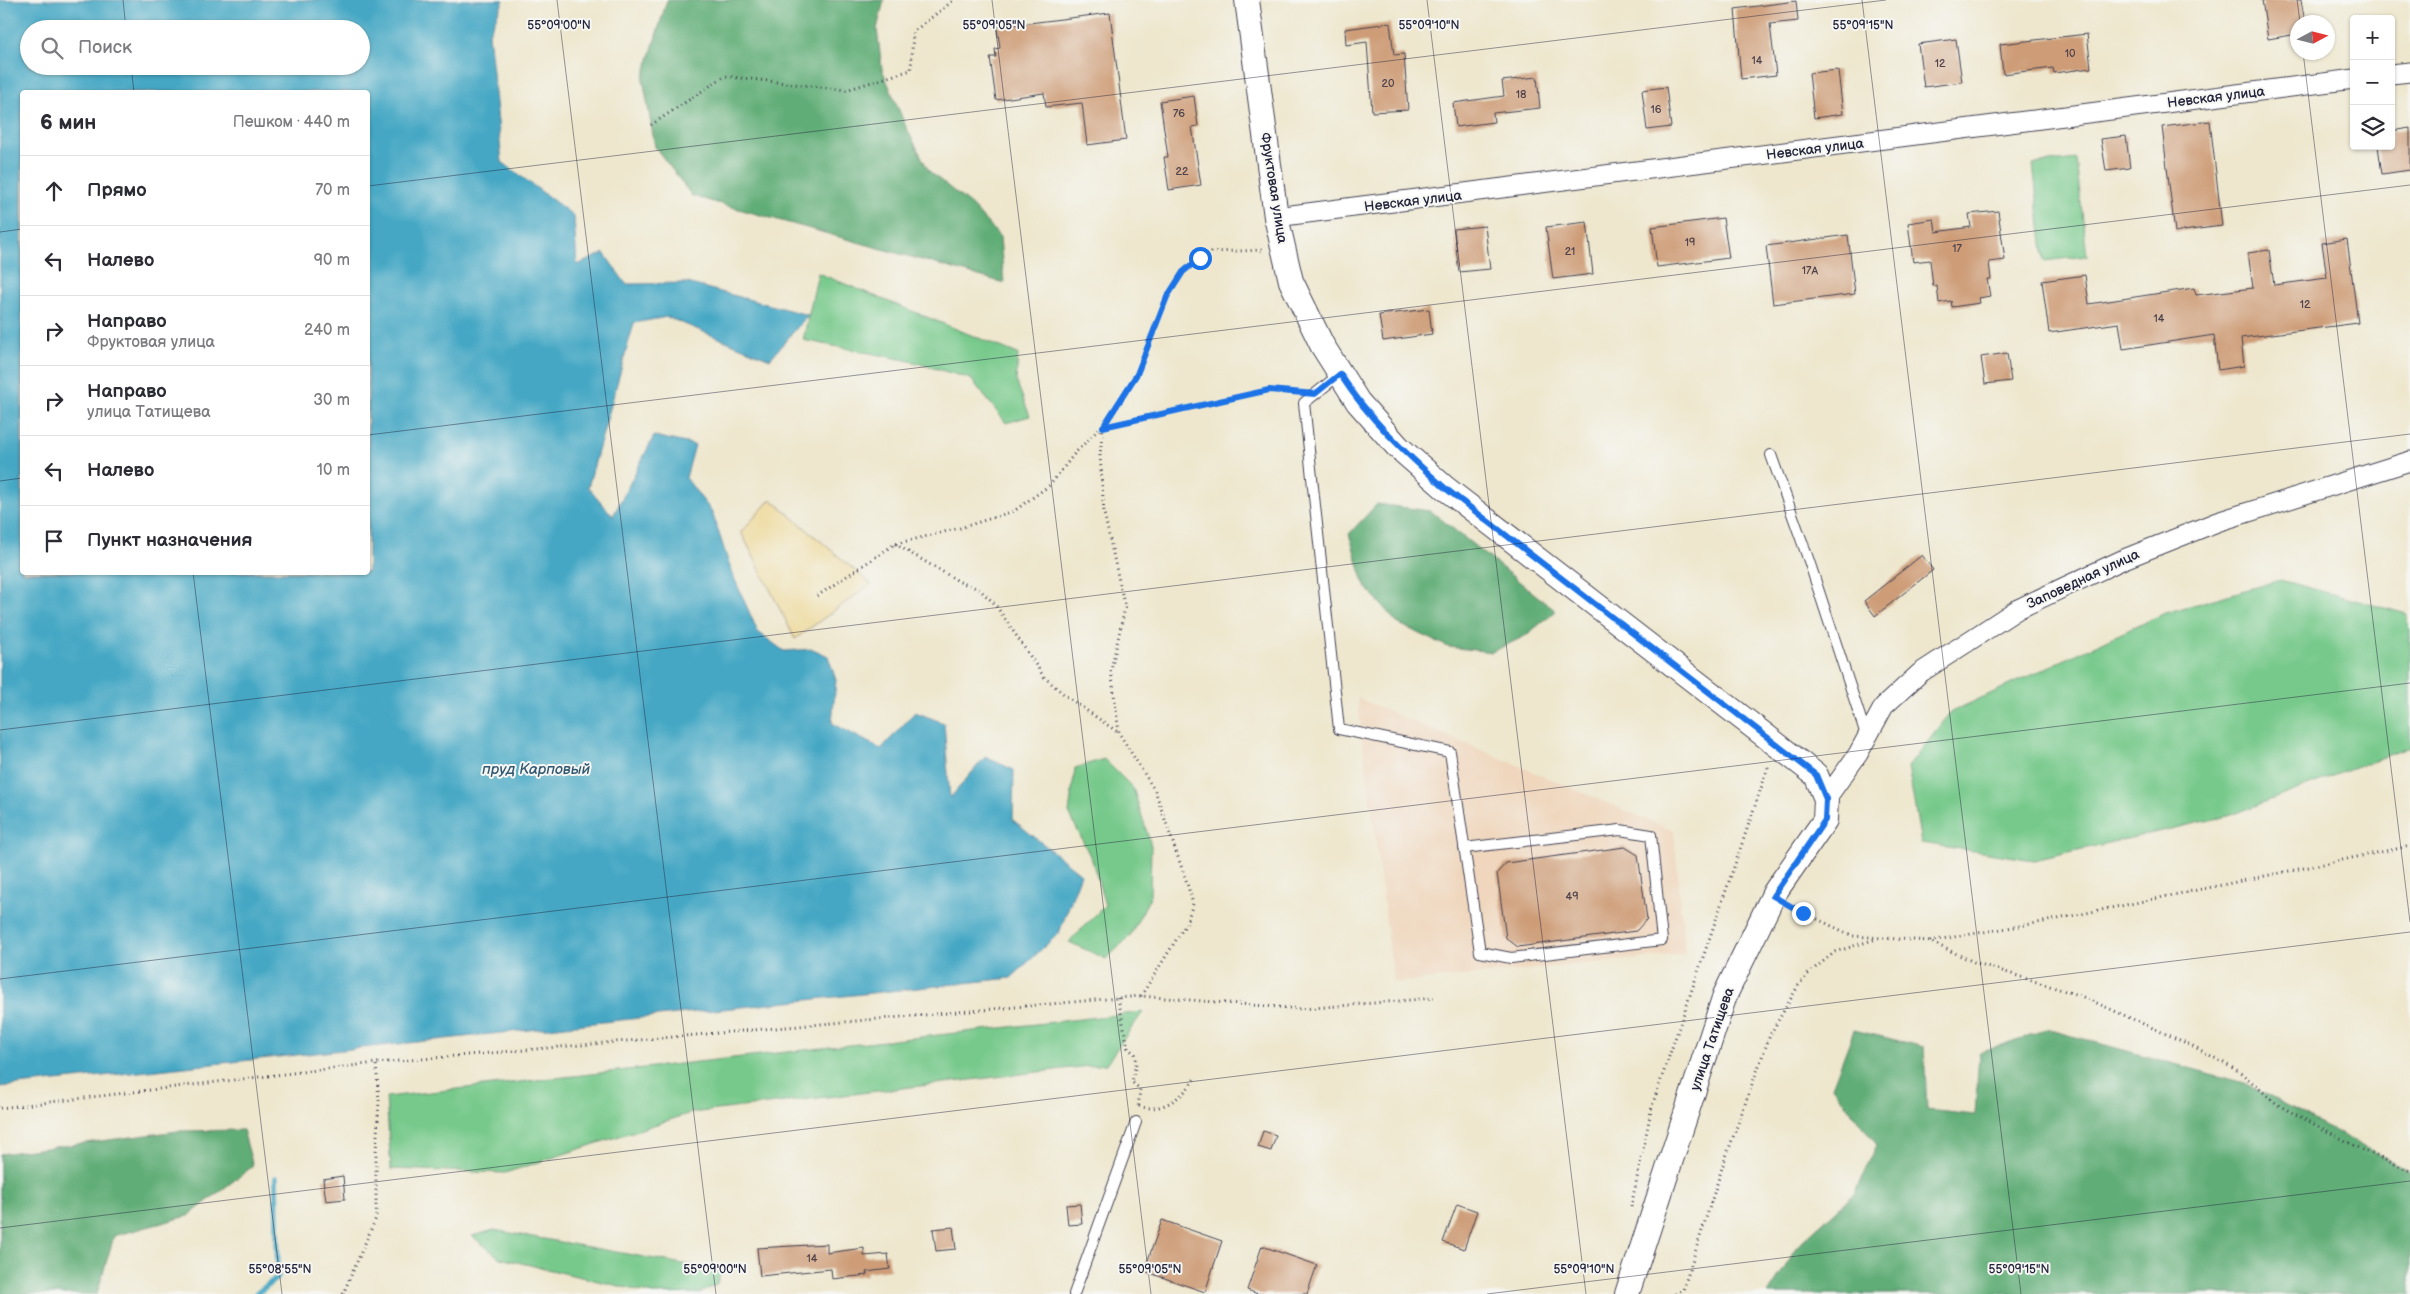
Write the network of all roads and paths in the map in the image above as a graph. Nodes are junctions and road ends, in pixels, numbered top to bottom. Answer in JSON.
{"nodes":[{"id":1,"x":954,"y":0,"type":"edge"},
{"id":2,"x":1247,"y":0,"type":"edge"},
{"id":3,"x":2410,"y":72,"type":"edge"},
{"id":4,"x":2395,"y":74,"type":"edge"},
{"id":5,"x":2350,"y":80,"type":"edge"},
{"id":6,"x":651,"y":125,"type":"dead end"},
{"id":7,"x":1276,"y":217,"type":"junction"},
{"id":8,"x":1267,"y":250,"type":"dead end"},
{"id":9,"x":1340,"y":374,"type":"junction"},
{"id":10,"x":1315,"y":394,"type":"junction"},
{"id":11,"x":1103,"y":427,"type":"junction"},
{"id":12,"x":1771,"y":455,"type":"dead end"},
{"id":13,"x":2410,"y":461,"type":"edge"},
{"id":14,"x":895,"y":544,"type":"junction"},
{"id":15,"x":817,"y":596,"type":"dead end"},
{"id":16,"x":1119,"y":733,"type":"junction"},
{"id":17,"x":1867,"y":738,"type":"junction"},
{"id":18,"x":1770,"y":762,"type":"dead end"},
{"id":19,"x":1826,"y":799,"type":"junction"},
{"id":20,"x":2410,"y":846,"type":"edge"},
{"id":21,"x":1464,"y":848,"type":"junction"},
{"id":22,"x":1773,"y":896,"type":"junction"},
{"id":23,"x":1880,"y":938,"type":"junction"},
{"id":24,"x":1929,"y":942,"type":"junction"},
{"id":25,"x":1141,"y":996,"type":"junction"},
{"id":26,"x":1118,"y":998,"type":"junction"},
{"id":27,"x":1434,"y":998,"type":"dead end"},
{"id":28,"x":376,"y":1063,"type":"junction"},
{"id":29,"x":1194,"y":1079,"type":"dead end"},
{"id":30,"x":1139,"y":1106,"type":"junction"},
{"id":31,"x":0,"y":1108,"type":"edge"},
{"id":32,"x":1136,"y":1122,"type":"joint"},
{"id":33,"x":2410,"y":1171,"type":"edge"},
{"id":34,"x":1630,"y":1215,"type":"dead end"},
{"id":35,"x":344,"y":1294,"type":"edge"},
{"id":36,"x":1074,"y":1294,"type":"edge"},
{"id":37,"x":1627,"y":1294,"type":"edge"},
{"id":38,"x":1674,"y":1294,"type":"edge"}],
"edges":[{"from":1,"to":6,"type":"path"},
{"from":2,"to":7,"type":"street","name":"Фруктовая улица"},
{"from":3,"to":4,"type":"street"},
{"from":5,"to":7,"type":"street","name":"Невская улица"},
{"from":7,"to":9,"type":"street","name":"Фруктовая улица"},
{"from":8,"to":11,"type":"path"},
{"from":9,"to":10,"type":"lane"},
{"from":9,"to":19,"type":"street","name":"Фруктовая улица"},
{"from":10,"to":11,"type":"path"},
{"from":10,"to":21,"type":"lane"},
{"from":11,"to":14,"type":"path"},
{"from":11,"to":16,"type":"path"},
{"from":12,"to":17,"type":"lane"},
{"from":13,"to":17,"type":"street","name":"Заповедная улица"},
{"from":14,"to":15,"type":"path"},
{"from":14,"to":16,"type":"path"},
{"from":16,"to":25,"type":"path"},
{"from":17,"to":19,"type":"street","name":"Заповедная улица"},
{"from":18,"to":34,"type":"path"},
{"from":19,"to":22,"type":"street","name":"улица Татищева"},
{"from":20,"to":24,"type":"path"},
{"from":21,"to":21,"type":"lane"},
{"from":22,"to":23,"type":"path"},
{"from":22,"to":37,"type":"street","name":"улица Татищева"},
{"from":23,"to":24,"type":"path"},
{"from":23,"to":38,"type":"path"},
{"from":24,"to":33,"type":"path"},
{"from":25,"to":26,"type":"path"},
{"from":25,"to":27,"type":"path"},
{"from":26,"to":28,"type":"path"},
{"from":26,"to":30,"type":"path"},
{"from":28,"to":31,"type":"path"},
{"from":28,"to":35,"type":"path"},
{"from":29,"to":30,"type":"path"},
{"from":30,"to":32,"type":"path"},
{"from":32,"to":36,"type":"lane"}]}
